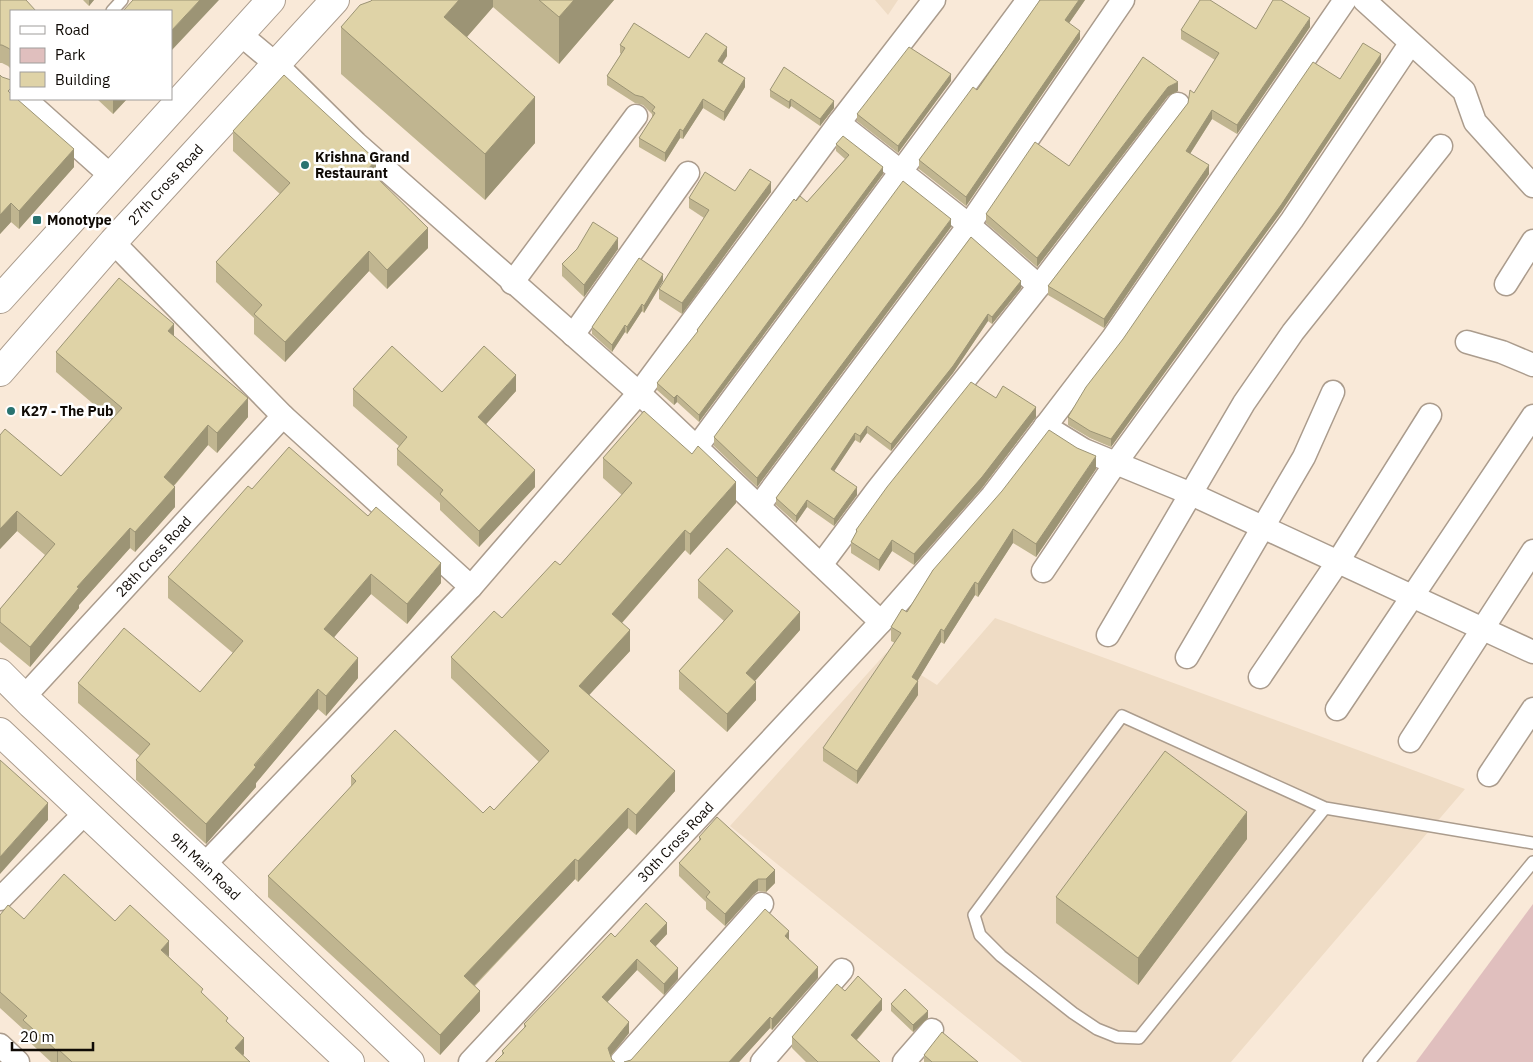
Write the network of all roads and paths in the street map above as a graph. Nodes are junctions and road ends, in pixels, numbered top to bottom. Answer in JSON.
{"nodes":[{"id":1,"x":122,"y":0,"type":"edge"},
{"id":2,"x":271,"y":0,"type":"edge"},
{"id":3,"x":335,"y":0,"type":"edge"},
{"id":4,"x":934,"y":0,"type":"edge"},
{"id":5,"x":1028,"y":0,"type":"edge"},
{"id":6,"x":1123,"y":0,"type":"edge"},
{"id":7,"x":1345,"y":0,"type":"edge"},
{"id":8,"x":1364,"y":0,"type":"edge"},
{"id":9,"x":113,"y":10,"type":"edge"},
{"id":10,"x":240,"y":34,"type":"junction"},
{"id":11,"x":1410,"y":44,"type":"junction"},
{"id":12,"x":277,"y":65,"type":"junction"},
{"id":13,"x":29,"y":100,"type":"edge"},
{"id":14,"x":1178,"y":104,"type":"dead end"},
{"id":15,"x":636,"y":116,"type":"dead end"},
{"id":16,"x":839,"y":123,"type":"junction"},
{"id":17,"x":1441,"y":146,"type":"dead end"},
{"id":18,"x":688,"y":173,"type":"dead end"},
{"id":19,"x":902,"y":173,"type":"junction"},
{"id":20,"x":111,"y":176,"type":"junction"},
{"id":21,"x":1533,"y":186,"type":"edge"},
{"id":22,"x":970,"y":225,"type":"junction"},
{"id":23,"x":1533,"y":241,"type":"edge"},
{"id":24,"x":112,"y":242,"type":"junction"},
{"id":25,"x":512,"y":283,"type":"junction"},
{"id":26,"x":1506,"y":284,"type":"dead end"},
{"id":27,"x":1039,"y":286,"type":"junction"},
{"id":28,"x":0,"y":299,"type":"edge"},
{"id":29,"x":573,"y":335,"type":"junction"},
{"id":30,"x":1467,"y":342,"type":"dead end"},
{"id":31,"x":1533,"y":365,"type":"edge"},
{"id":32,"x":0,"y":372,"type":"edge"},
{"id":33,"x":1333,"y":392,"type":"dead end"},
{"id":34,"x":639,"y":393,"type":"junction"},
{"id":35,"x":1430,"y":415,"type":"dead end"},
{"id":36,"x":283,"y":416,"type":"junction"},
{"id":37,"x":1533,"y":416,"type":"edge"},
{"id":38,"x":1045,"y":426,"type":"junction"},
{"id":39,"x":696,"y":448,"type":"junction"},
{"id":40,"x":1115,"y":464,"type":"junction"},
{"id":41,"x":1189,"y":494,"type":"junction"},
{"id":42,"x":759,"y":506,"type":"junction"},
{"id":43,"x":1264,"y":527,"type":"junction"},
{"id":44,"x":1533,"y":551,"type":"edge"},
{"id":45,"x":1337,"y":563,"type":"junction"},
{"id":46,"x":821,"y":565,"type":"junction"},
{"id":47,"x":1043,"y":571,"type":"dead end"},
{"id":48,"x":471,"y":587,"type":"junction"},
{"id":49,"x":1410,"y":597,"type":"junction"},
{"id":50,"x":881,"y":622,"type":"junction"},
{"id":51,"x":1482,"y":630,"type":"junction"},
{"id":52,"x":1108,"y":636,"type":"dead end"},
{"id":53,"x":1533,"y":652,"type":"edge"},
{"id":54,"x":1187,"y":657,"type":"dead end"},
{"id":55,"x":0,"y":673,"type":"edge"},
{"id":56,"x":1260,"y":677,"type":"dead end"},
{"id":57,"x":24,"y":697,"type":"junction"},
{"id":58,"x":1337,"y":709,"type":"dead end"},
{"id":59,"x":1533,"y":709,"type":"edge"},
{"id":60,"x":0,"y":732,"type":"edge"},
{"id":61,"x":1410,"y":741,"type":"dead end"},
{"id":62,"x":1489,"y":775,"type":"dead end"},
{"id":63,"x":1325,"y":808,"type":"junction"},
{"id":64,"x":85,"y":813,"type":"junction"},
{"id":65,"x":1533,"y":843,"type":"edge"},
{"id":66,"x":1533,"y":862,"type":"edge"},
{"id":67,"x":204,"y":865,"type":"junction"},
{"id":68,"x":0,"y":899,"type":"edge"},
{"id":69,"x":762,"y":904,"type":"dead end"},
{"id":70,"x":842,"y":970,"type":"dead end"},
{"id":71,"x":932,"y":1030,"type":"dead end"},
{"id":72,"x":0,"y":1045,"type":"edge"},
{"id":73,"x":18,"y":1062,"type":"edge"},
{"id":74,"x":350,"y":1062,"type":"edge"},
{"id":75,"x":410,"y":1062,"type":"edge"},
{"id":76,"x":470,"y":1062,"type":"edge"},
{"id":77,"x":621,"y":1062,"type":"edge"},
{"id":78,"x":762,"y":1062,"type":"edge"},
{"id":79,"x":904,"y":1062,"type":"edge"},
{"id":80,"x":1369,"y":1062,"type":"edge"}],
"edges":[{"from":1,"to":9,"type":"lane"},
{"from":2,"to":10,"type":"main road"},
{"from":3,"to":12,"type":"main road","name":"27th Cross Road"},
{"from":4,"to":16,"type":"street"},
{"from":5,"to":19,"type":"street"},
{"from":6,"to":22,"type":"street"},
{"from":7,"to":38,"type":"street","name":"30th Cross Road"},
{"from":8,"to":11,"type":"street"},
{"from":10,"to":12,"type":"street"},
{"from":10,"to":20,"type":"main road"},
{"from":11,"to":21,"type":"street"},
{"from":11,"to":40,"type":"street"},
{"from":12,"to":24,"type":"main road","name":"27th Cross Road"},
{"from":12,"to":25,"type":"street"},
{"from":13,"to":20,"type":"street"},
{"from":14,"to":27,"type":"street"},
{"from":15,"to":25,"type":"street"},
{"from":16,"to":19,"type":"street"},
{"from":16,"to":34,"type":"street"},
{"from":17,"to":41,"type":"street"},
{"from":18,"to":29,"type":"street"},
{"from":19,"to":22,"type":"street"},
{"from":19,"to":39,"type":"street"},
{"from":20,"to":28,"type":"main road"},
{"from":22,"to":27,"type":"street"},
{"from":22,"to":42,"type":"street"},
{"from":23,"to":26,"type":"street"},
{"from":24,"to":32,"type":"main road","name":"27th Cross Road"},
{"from":24,"to":36,"type":"street"},
{"from":25,"to":29,"type":"street"},
{"from":27,"to":46,"type":"street"},
{"from":29,"to":34,"type":"street"},
{"from":30,"to":31,"type":"street"},
{"from":33,"to":43,"type":"street"},
{"from":34,"to":39,"type":"street"},
{"from":34,"to":48,"type":"street"},
{"from":35,"to":45,"type":"street"},
{"from":36,"to":48,"type":"street"},
{"from":36,"to":57,"type":"street","name":"28th Cross Road"},
{"from":37,"to":49,"type":"street"},
{"from":38,"to":40,"type":"street"},
{"from":38,"to":50,"type":"street","name":"30th Cross Road"},
{"from":39,"to":42,"type":"street"},
{"from":40,"to":41,"type":"street"},
{"from":40,"to":47,"type":"street"},
{"from":41,"to":43,"type":"street"},
{"from":41,"to":52,"type":"street"},
{"from":42,"to":46,"type":"street"},
{"from":43,"to":45,"type":"street"},
{"from":43,"to":54,"type":"street"},
{"from":44,"to":51,"type":"street"},
{"from":45,"to":49,"type":"street"},
{"from":45,"to":56,"type":"street"},
{"from":46,"to":50,"type":"street"},
{"from":48,"to":67,"type":"street"},
{"from":49,"to":51,"type":"street"},
{"from":49,"to":58,"type":"street"},
{"from":50,"to":76,"type":"street","name":"30th Cross Road"},
{"from":51,"to":53,"type":"street"},
{"from":51,"to":61,"type":"street"},
{"from":55,"to":57,"type":"main road","name":"9th Main Road"},
{"from":57,"to":67,"type":"main road","name":"9th Main Road"},
{"from":59,"to":62,"type":"street"},
{"from":60,"to":64,"type":"main road"},
{"from":63,"to":63,"type":"lane"},
{"from":63,"to":65,"type":"lane"},
{"from":64,"to":68,"type":"street"},
{"from":64,"to":74,"type":"main road"},
{"from":66,"to":80,"type":"lane"},
{"from":67,"to":75,"type":"main road","name":"9th Main Road"},
{"from":69,"to":77,"type":"street"},
{"from":70,"to":78,"type":"street"},
{"from":71,"to":79,"type":"street"},
{"from":72,"to":73,"type":"street"}]}
